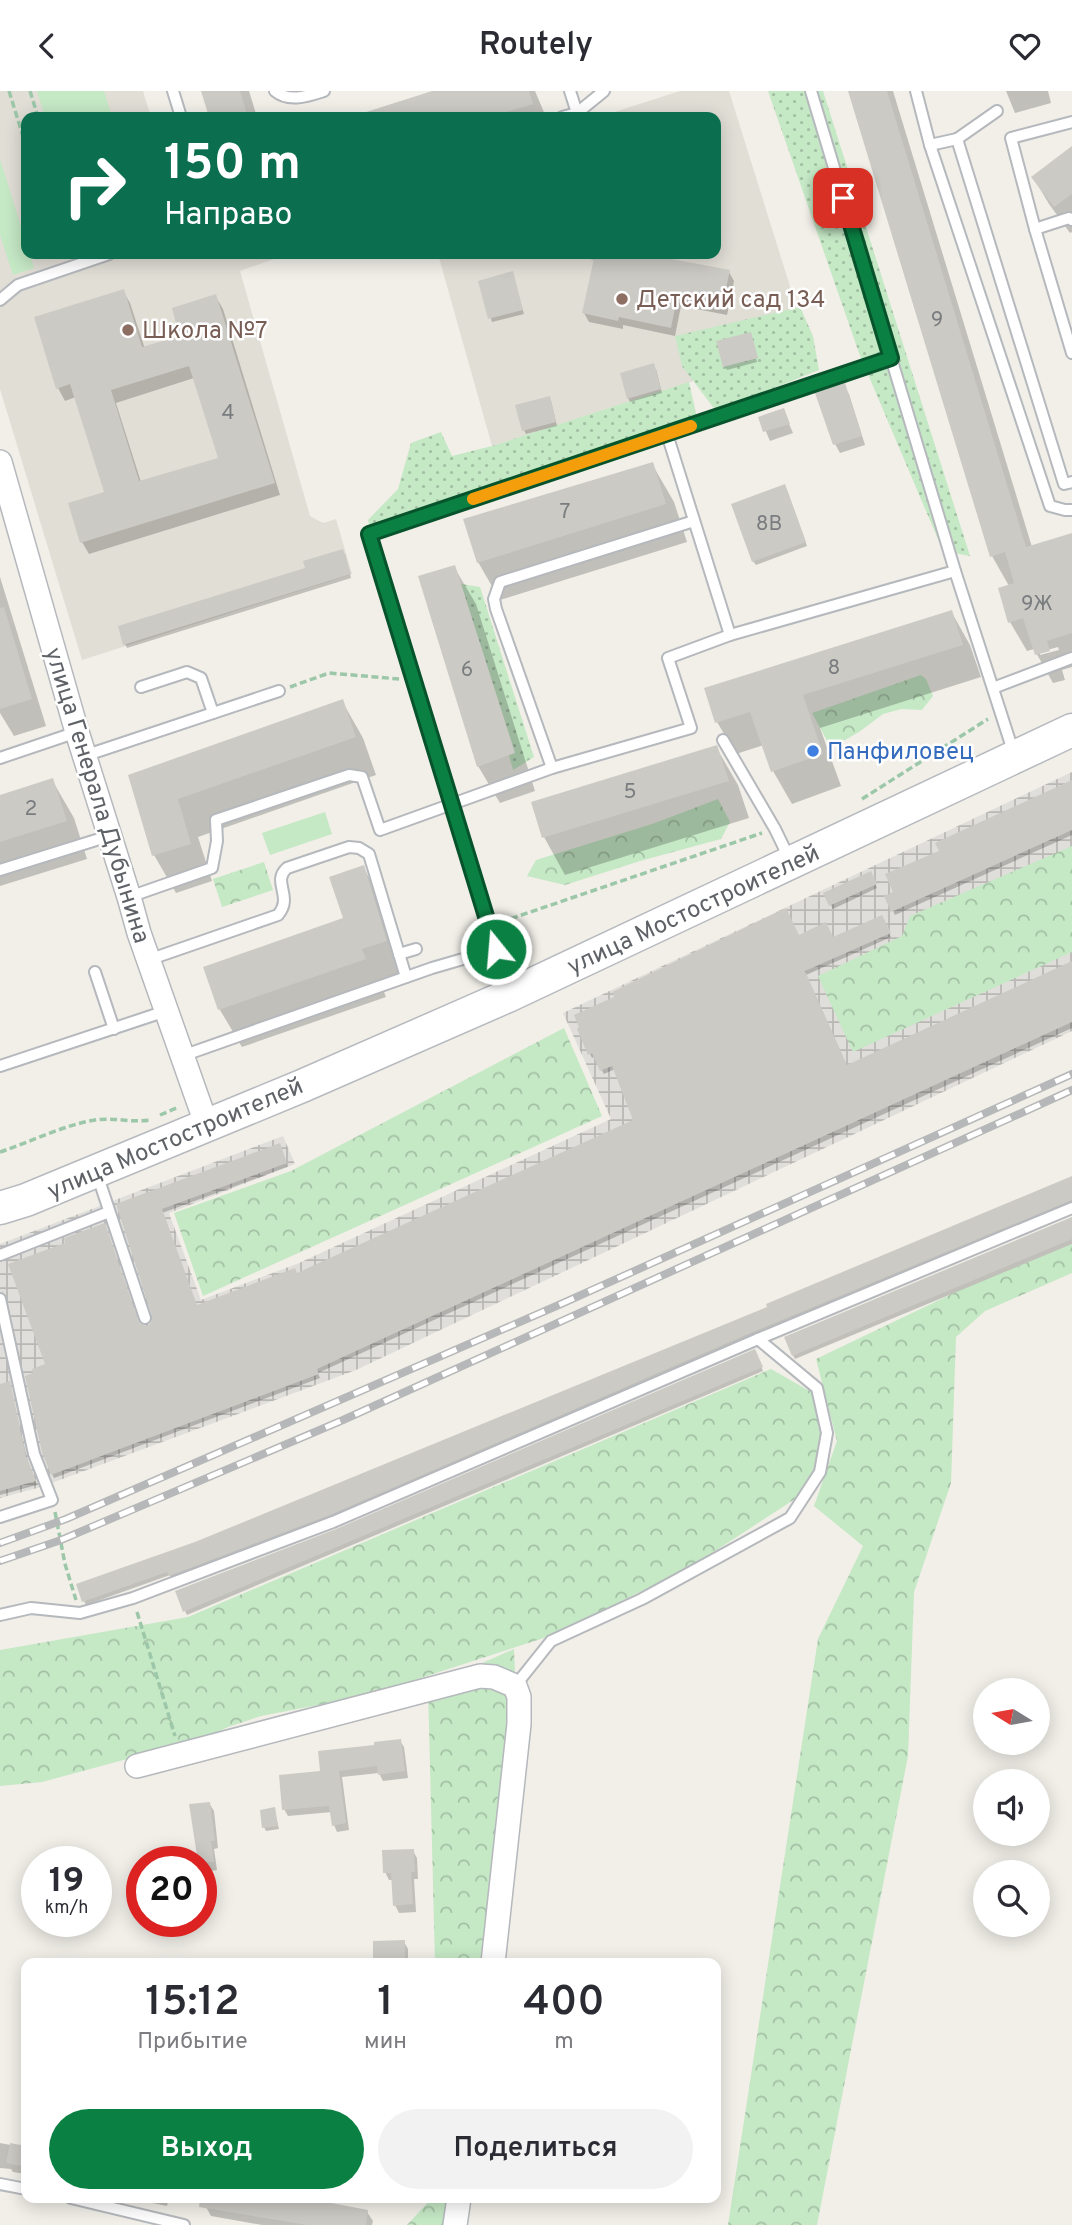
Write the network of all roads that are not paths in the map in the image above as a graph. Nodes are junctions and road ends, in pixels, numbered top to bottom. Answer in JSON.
{"nodes":[{"id":1,"x":173,"y":91,"type":"edge"},
{"id":2,"x":275,"y":91,"type":"edge"},
{"id":3,"x":324,"y":91,"type":"edge"},
{"id":4,"x":570,"y":91,"type":"edge"},
{"id":5,"x":604,"y":91,"type":"edge"},
{"id":6,"x":811,"y":91,"type":"edge"},
{"id":7,"x":916,"y":91,"type":"edge"},
{"id":8,"x":997,"y":111,"type":"dead end"},
{"id":9,"x":179,"y":112,"type":"edge"},
{"id":10,"x":577,"y":112,"type":"edge"},
{"id":11,"x":578,"y":112,"type":"edge"},
{"id":12,"x":1072,"y":122,"type":"edge"},
{"id":13,"x":957,"y":139,"type":"junction"},
{"id":14,"x":930,"y":145,"type":"junction"},
{"id":15,"x":1072,"y":220,"type":"edge"},
{"id":16,"x":1035,"y":229,"type":"junction"},
{"id":17,"x":94,"y":259,"type":"edge"},
{"id":18,"x":0,"y":300,"type":"edge"},
{"id":19,"x":1072,"y":353,"type":"edge"},
{"id":20,"x":891,"y":358,"type":"junction"},
{"id":21,"x":667,"y":434,"type":"junction"},
{"id":22,"x":0,"y":461,"type":"edge"},
{"id":23,"x":1072,"y":482,"type":"edge"},
{"id":24,"x":1072,"y":510,"type":"edge"},
{"id":25,"x":694,"y":521,"type":"junction"},
{"id":26,"x":955,"y":571,"type":"junction"},
{"id":27,"x":730,"y":635,"type":"junction"},
{"id":28,"x":1072,"y":658,"type":"edge"},
{"id":29,"x":141,"y":687,"type":"dead end"},
{"id":30,"x":993,"y":688,"type":"junction"},
{"id":31,"x":279,"y":691,"type":"road end"},
{"id":32,"x":213,"y":713,"type":"junction"},
{"id":33,"x":1072,"y":730,"type":"edge"},
{"id":34,"x":77,"y":732,"type":"junction"},
{"id":35,"x":723,"y":740,"type":"dead end"},
{"id":36,"x":84,"y":756,"type":"junction"},
{"id":37,"x":1015,"y":757,"type":"junction"},
{"id":38,"x":0,"y":758,"type":"edge"},
{"id":39,"x":552,"y":768,"type":"junction"},
{"id":40,"x":451,"y":804,"type":"junction"},
{"id":41,"x":109,"y":836,"type":"junction"},
{"id":42,"x":792,"y":862,"type":"junction"},
{"id":43,"x":0,"y":870,"type":"edge"},
{"id":44,"x":129,"y":897,"type":"junction"},
{"id":45,"x":416,"y":949,"type":"dead end"},
{"id":46,"x":399,"y":954,"type":"junction"},
{"id":47,"x":463,"y":959,"type":"dead end"},
{"id":48,"x":148,"y":960,"type":"junction"},
{"id":49,"x":95,"y":972,"type":"dead end"},
{"id":50,"x":406,"y":977,"type":"junction"},
{"id":51,"x":510,"y":995,"type":"junction"},
{"id":52,"x":166,"y":1011,"type":"junction"},
{"id":53,"x":114,"y":1028,"type":"junction"},
{"id":54,"x":182,"y":1056,"type":"junction"},
{"id":55,"x":0,"y":1066,"type":"edge"},
{"id":56,"x":202,"y":1112,"type":"junction"},
{"id":57,"x":96,"y":1171,"type":"junction"},
{"id":58,"x":1072,"y":1207,"type":"edge"},
{"id":59,"x":0,"y":1208,"type":"edge"},
{"id":60,"x":109,"y":1212,"type":"junction"},
{"id":61,"x":0,"y":1255,"type":"edge"},
{"id":62,"x":0,"y":1299,"type":"edge"},
{"id":63,"x":145,"y":1318,"type":"dead end"},
{"id":64,"x":758,"y":1339,"type":"junction"},
{"id":65,"x":0,"y":1517,"type":"edge"},
{"id":66,"x":0,"y":1615,"type":"edge"},
{"id":67,"x":515,"y":1686,"type":"junction"},
{"id":68,"x":137,"y":1766,"type":"dead end"},
{"id":69,"x":494,"y":1958,"type":"edge"},
{"id":70,"x":0,"y":2184,"type":"edge"},
{"id":71,"x":21,"y":2188,"type":"edge"},
{"id":72,"x":92,"y":2203,"type":"edge"},
{"id":73,"x":458,"y":2203,"type":"edge"},
{"id":74,"x":184,"y":2225,"type":"edge"},
{"id":75,"x":455,"y":2225,"type":"edge"}],
"edges":[{"from":1,"to":9,"type":"lane"},
{"from":2,"to":3,"type":"lane"},
{"from":4,"to":10,"type":"lane"},
{"from":5,"to":11,"type":"lane"},
{"from":6,"to":20,"type":"lane"},
{"from":7,"to":14,"type":"lane"},
{"from":8,"to":13,"type":"lane"},
{"from":12,"to":16,"type":"lane"},
{"from":13,"to":14,"type":"lane"},
{"from":13,"to":23,"type":"lane"},
{"from":14,"to":24,"type":"lane"},
{"from":15,"to":16,"type":"lane"},
{"from":16,"to":19,"type":"lane"},
{"from":17,"to":18,"type":"lane"},
{"from":20,"to":21,"type":"lane"},
{"from":20,"to":26,"type":"lane"},
{"from":21,"to":25,"type":"lane"},
{"from":21,"to":40,"type":"lane"},
{"from":22,"to":34,"type":"street","name":"улица Генерала Дубынина"},
{"from":25,"to":27,"type":"lane"},
{"from":25,"to":39,"type":"lane"},
{"from":26,"to":27,"type":"lane"},
{"from":26,"to":30,"type":"lane"},
{"from":27,"to":39,"type":"lane"},
{"from":28,"to":30,"type":"lane"},
{"from":29,"to":32,"type":"lane"},
{"from":30,"to":37,"type":"lane"},
{"from":31,"to":32,"type":"lane"},
{"from":32,"to":36,"type":"lane"},
{"from":33,"to":37,"type":"main road","name":"улица Мостостроителей"},
{"from":34,"to":36,"type":"street","name":"улица Генерала Дубынина"},
{"from":34,"to":38,"type":"lane"},
{"from":35,"to":42,"type":"lane"},
{"from":36,"to":41,"type":"street","name":"улица Генерала Дубынина"},
{"from":37,"to":42,"type":"main road","name":"улица Мостостроителей"},
{"from":39,"to":40,"type":"lane"},
{"from":40,"to":44,"type":"lane"},
{"from":40,"to":51,"type":"lane"},
{"from":41,"to":43,"type":"lane"},
{"from":41,"to":44,"type":"street","name":"улица Генерала Дубынина"},
{"from":42,"to":51,"type":"main road","name":"улица Мостостроителей"},
{"from":44,"to":48,"type":"street","name":"улица Генерала Дубынина"},
{"from":45,"to":46,"type":"lane"},
{"from":46,"to":48,"type":"lane"},
{"from":46,"to":50,"type":"lane"},
{"from":47,"to":50,"type":"lane"},
{"from":48,"to":52,"type":"street","name":"улица Генерала Дубынина"},
{"from":49,"to":53,"type":"lane"},
{"from":50,"to":54,"type":"lane"},
{"from":51,"to":56,"type":"main road","name":"улица Мостостроителей"},
{"from":52,"to":53,"type":"lane"},
{"from":52,"to":54,"type":"street","name":"улица Генерала Дубынина"},
{"from":53,"to":55,"type":"lane"},
{"from":54,"to":56,"type":"street","name":"улица Генерала Дубынина"},
{"from":56,"to":57,"type":"main road","name":"улица Мостостроителей"},
{"from":57,"to":59,"type":"main road","name":"улица Мостостроителей"},
{"from":57,"to":60,"type":"lane"},
{"from":58,"to":64,"type":"lane"},
{"from":60,"to":61,"type":"lane"},
{"from":60,"to":63,"type":"lane"},
{"from":62,"to":65,"type":"lane"},
{"from":64,"to":66,"type":"lane"},
{"from":64,"to":67,"type":"lane"},
{"from":67,"to":68,"type":"street"},
{"from":67,"to":69,"type":"street"},
{"from":70,"to":71,"type":"lane"},
{"from":72,"to":74,"type":"lane"},
{"from":73,"to":75,"type":"street"}]}
